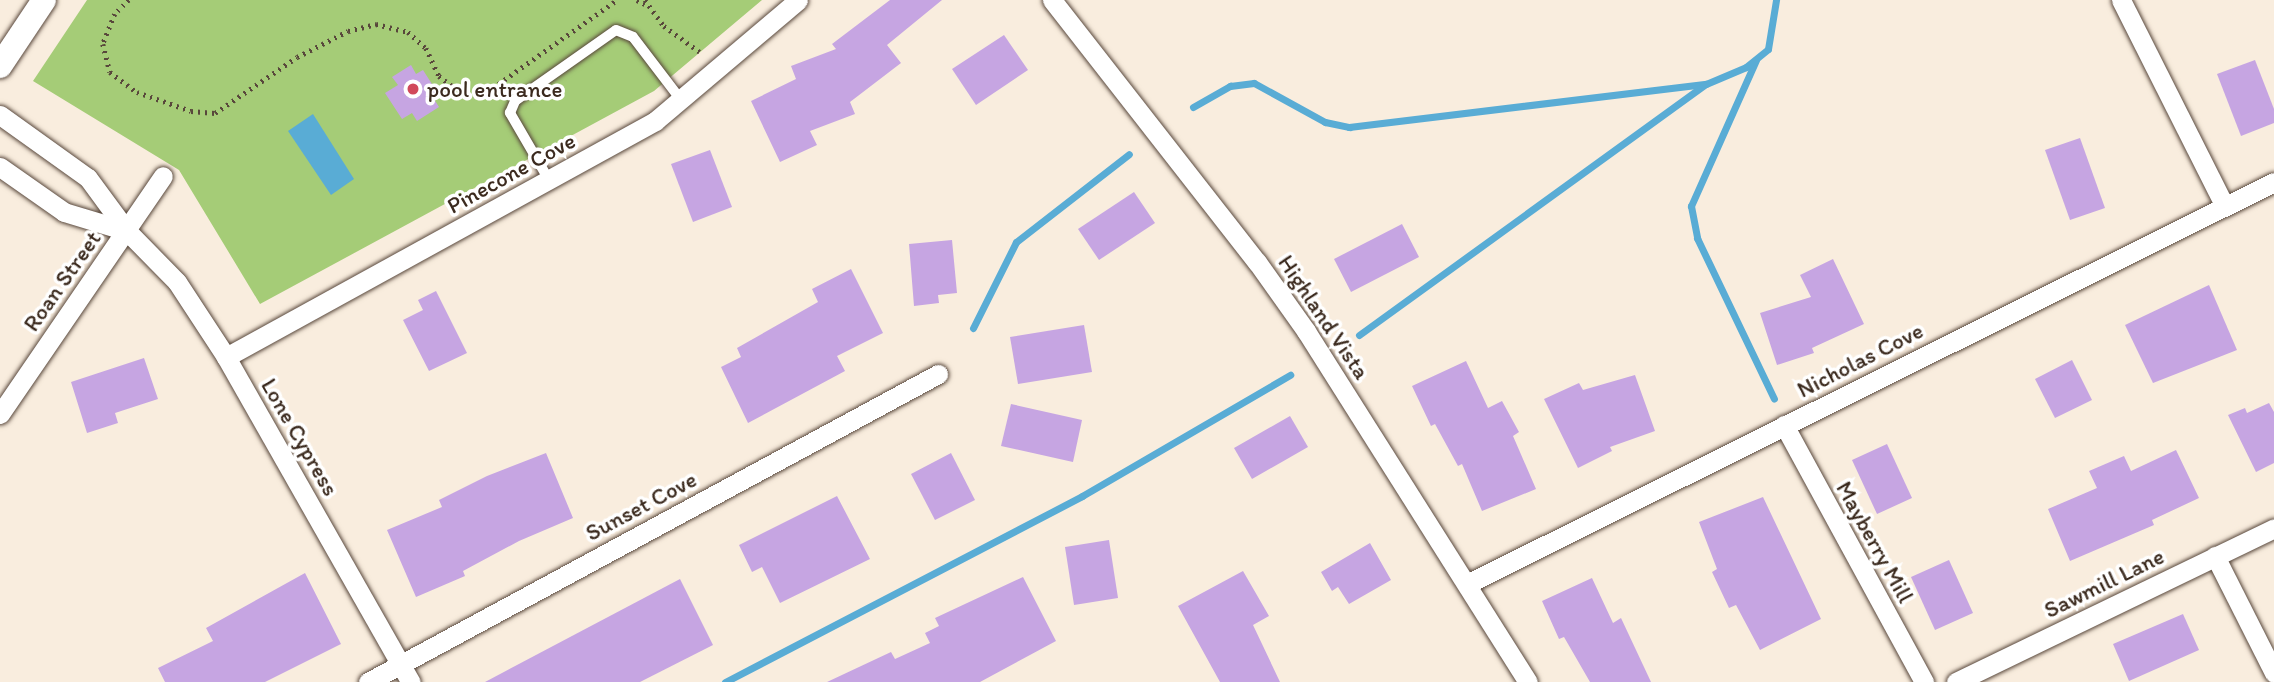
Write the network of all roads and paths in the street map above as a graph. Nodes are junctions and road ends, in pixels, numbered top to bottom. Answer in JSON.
{"nodes":[{"id":1,"x":44,"y":0,"type":"edge"},
{"id":2,"x":129,"y":0,"type":"edge"},
{"id":3,"x":617,"y":0,"type":"edge"},
{"id":4,"x":637,"y":0,"type":"edge"},
{"id":5,"x":798,"y":0,"type":"edge"},
{"id":6,"x":1052,"y":0,"type":"edge"},
{"id":7,"x":2121,"y":0,"type":"edge"},
{"id":8,"x":645,"y":2,"type":"edge"},
{"id":9,"x":700,"y":52,"type":"dead end"},
{"id":10,"x":0,"y":66,"type":"edge"},
{"id":11,"x":681,"y":101,"type":"junction"},
{"id":12,"x":0,"y":116,"type":"edge"},
{"id":13,"x":0,"y":167,"type":"edge"},
{"id":14,"x":163,"y":176,"type":"dead end"},
{"id":15,"x":549,"y":180,"type":"junction"},
{"id":16,"x":2274,"y":182,"type":"edge"},
{"id":17,"x":2224,"y":205,"type":"junction"},
{"id":18,"x":127,"y":231,"type":"junction"},
{"id":19,"x":226,"y":357,"type":"junction"},
{"id":20,"x":938,"y":374,"type":"dead end"},
{"id":21,"x":0,"y":414,"type":"edge"},
{"id":22,"x":1784,"y":425,"type":"junction"},
{"id":23,"x":2274,"y":528,"type":"edge"},
{"id":24,"x":2215,"y":556,"type":"junction"},
{"id":25,"x":1469,"y":583,"type":"junction"},
{"id":26,"x":402,"y":663,"type":"junction"},
{"id":27,"x":2274,"y":673,"type":"edge"},
{"id":28,"x":368,"y":682,"type":"edge"},
{"id":29,"x":411,"y":682,"type":"edge"},
{"id":30,"x":1528,"y":682,"type":"edge"},
{"id":31,"x":1924,"y":682,"type":"edge"},
{"id":32,"x":1956,"y":682,"type":"edge"}],
"edges":[{"from":1,"to":10,"type":"street"},
{"from":2,"to":3,"type":"path"},
{"from":4,"to":8,"type":"path"},
{"from":5,"to":11,"type":"street","name":"Pinecone Cove"},
{"from":6,"to":25,"type":"street","name":"Highland Vista"},
{"from":7,"to":17,"type":"street"},
{"from":8,"to":9,"type":"path"},
{"from":11,"to":15,"type":"street","name":"Pinecone Cove"},
{"from":11,"to":15,"type":"lane"},
{"from":12,"to":18,"type":"street","name":"Lone Cypress"},
{"from":13,"to":18,"type":"street","name":"Lone Cypress"},
{"from":14,"to":18,"type":"street","name":"Roan Street"},
{"from":15,"to":19,"type":"street","name":"Pinecone Cove"},
{"from":16,"to":17,"type":"street","name":"Nicholas Cove"},
{"from":17,"to":22,"type":"street","name":"Nicholas Cove"},
{"from":18,"to":19,"type":"street","name":"Lone Cypress"},
{"from":18,"to":21,"type":"street","name":"Roan Street"},
{"from":19,"to":26,"type":"street","name":"Lone Cypress"},
{"from":20,"to":26,"type":"street","name":"Sunset Cove"},
{"from":22,"to":25,"type":"street","name":"Nicholas Cove"},
{"from":22,"to":31,"type":"street","name":"Mayberry Mill"},
{"from":23,"to":24,"type":"street","name":"Sawmill Lane"},
{"from":24,"to":27,"type":"street"},
{"from":24,"to":32,"type":"street","name":"Sawmill Lane"},
{"from":25,"to":30,"type":"street","name":"Highland Vista"},
{"from":26,"to":28,"type":"street","name":"Sunset Cove"},
{"from":26,"to":29,"type":"street","name":"Lone Cypress"}]}
